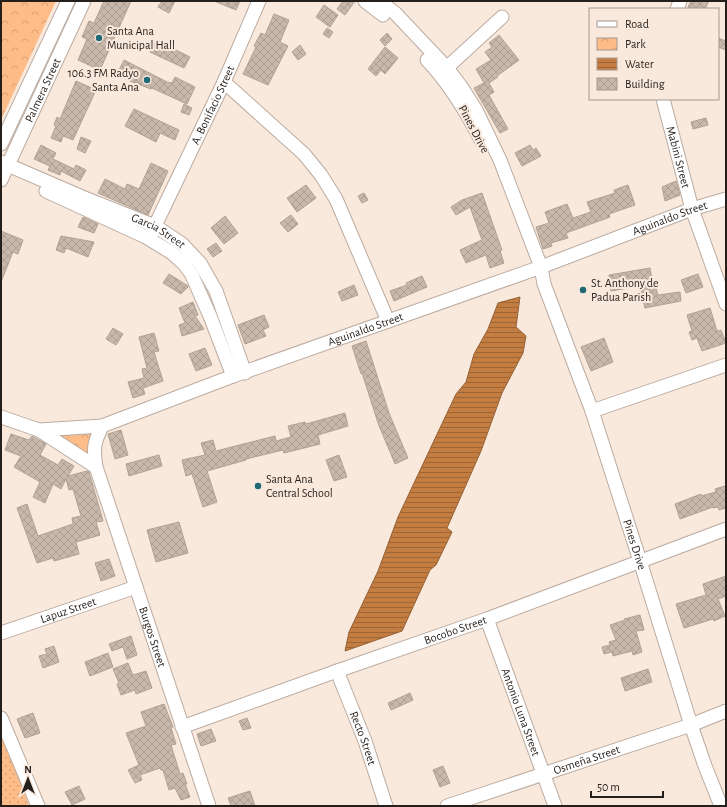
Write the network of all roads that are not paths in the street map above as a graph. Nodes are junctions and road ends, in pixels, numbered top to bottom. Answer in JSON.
{"nodes":[{"id":1,"x":68,"y":1,"type":"edge"},
{"id":2,"x":84,"y":1,"type":"edge"},
{"id":3,"x":258,"y":1,"type":"edge"},
{"id":4,"x":365,"y":1,"type":"edge"},
{"id":5,"x":379,"y":1,"type":"edge"},
{"id":6,"x":502,"y":17,"type":"dead end"},
{"id":7,"x":57,"y":25,"type":"junction"},
{"id":8,"x":70,"y":31,"type":"junction"},
{"id":9,"x":443,"y":71,"type":"junction"},
{"id":10,"x":224,"y":82,"type":"junction"},
{"id":11,"x":664,"y":100,"type":"edge"},
{"id":12,"x":1,"y":144,"type":"edge"},
{"id":13,"x":3,"y":170,"type":"edge"},
{"id":14,"x":726,"y":199,"type":"edge"},
{"id":15,"x":164,"y":207,"type":"junction"},
{"id":16,"x":692,"y":209,"type":"junction"},
{"id":17,"x":155,"y":226,"type":"junction"},
{"id":18,"x":173,"y":238,"type":"junction"},
{"id":19,"x":149,"y":239,"type":"junction"},
{"id":20,"x":537,"y":268,"type":"junction"},
{"id":21,"x":726,"y":304,"type":"edge"},
{"id":22,"x":388,"y":321,"type":"junction"},
{"id":23,"x":726,"y":365,"type":"edge"},
{"id":24,"x":239,"y":375,"type":"junction"},
{"id":25,"x":592,"y":411,"type":"junction"},
{"id":26,"x":1,"y":417,"type":"edge"},
{"id":27,"x":102,"y":426,"type":"junction"},
{"id":28,"x":39,"y":430,"type":"junction"},
{"id":29,"x":96,"y":467,"type":"junction"},
{"id":30,"x":726,"y":529,"type":"edge"},
{"id":31,"x":640,"y":561,"type":"junction"},
{"id":32,"x":136,"y":587,"type":"junction"},
{"id":33,"x":487,"y":619,"type":"junction"},
{"id":34,"x":1,"y":633,"type":"edge"},
{"id":35,"x":337,"y":671,"type":"junction"},
{"id":36,"x":726,"y":711,"type":"edge"},
{"id":37,"x":1,"y":718,"type":"edge"},
{"id":38,"x":691,"y":725,"type":"junction"},
{"id":39,"x":182,"y":727,"type":"junction"},
{"id":40,"x":544,"y":774,"type":"junction"},
{"id":41,"x":38,"y":806,"type":"edge"},
{"id":42,"x":209,"y":806,"type":"edge"},
{"id":43,"x":386,"y":806,"type":"edge"},
{"id":44,"x":447,"y":806,"type":"edge"},
{"id":45,"x":555,"y":806,"type":"edge"},
{"id":46,"x":721,"y":806,"type":"edge"}],
"edges":[{"from":1,"to":7,"type":"street","name":"Palmera Street"},
{"from":2,"to":8,"type":"street","name":"Palmera Street"},
{"from":3,"to":10,"type":"street","name":"A. Bonifacio Street"},
{"from":4,"to":9,"type":"street","name":"Pines Drive"},
{"from":5,"to":9,"type":"street","name":"Pines Drive"},
{"from":6,"to":9,"type":"street"},
{"from":7,"to":8,"type":"street"},
{"from":7,"to":12,"type":"street","name":"Palmera Street"},
{"from":8,"to":13,"type":"street","name":"Palmera Street"},
{"from":9,"to":20,"type":"street","name":"Pines Drive"},
{"from":10,"to":15,"type":"street","name":"A. Bonifacio Street"},
{"from":10,"to":22,"type":"street"},
{"from":11,"to":16,"type":"street","name":"Mabini Street"},
{"from":13,"to":17,"type":"street","name":"Garcia Street"},
{"from":13,"to":19,"type":"street","name":"Garcia Street"},
{"from":14,"to":16,"type":"street","name":"Aguinaldo Street"},
{"from":15,"to":17,"type":"street","name":"A. Bonifacio Street"},
{"from":15,"to":18,"type":"street"},
{"from":16,"to":20,"type":"street","name":"Aguinaldo Street"},
{"from":16,"to":21,"type":"street","name":"Mabini Street"},
{"from":17,"to":18,"type":"street","name":"Garcia Street"},
{"from":17,"to":19,"type":"street","name":"A. Bonifacio Street"},
{"from":18,"to":24,"type":"street","name":"Garcia Street"},
{"from":19,"to":24,"type":"street","name":"Garcia Street"},
{"from":20,"to":22,"type":"street","name":"Aguinaldo Street"},
{"from":20,"to":25,"type":"street","name":"Pines Drive"},
{"from":22,"to":24,"type":"street","name":"Aguinaldo Street"},
{"from":23,"to":25,"type":"street"},
{"from":24,"to":27,"type":"street","name":"Aguinaldo Street"},
{"from":25,"to":31,"type":"street","name":"Pines Drive"},
{"from":26,"to":28,"type":"street","name":"Aguinaldo Street"},
{"from":27,"to":28,"type":"street","name":"Aguinaldo Street"},
{"from":27,"to":29,"type":"street","name":"Burgos Street"},
{"from":28,"to":29,"type":"street"},
{"from":29,"to":32,"type":"street","name":"Burgos Street"},
{"from":30,"to":31,"type":"street","name":"Bocobo Street"},
{"from":31,"to":33,"type":"street","name":"Bocobo Street"},
{"from":31,"to":38,"type":"street","name":"Pines Drive"},
{"from":32,"to":34,"type":"street","name":"Lapuz Street"},
{"from":32,"to":39,"type":"street","name":"Burgos Street"},
{"from":33,"to":35,"type":"street","name":"Bocobo Street"},
{"from":33,"to":40,"type":"street","name":"Antonio Luna Street"},
{"from":35,"to":39,"type":"street","name":"Bocobo Street"},
{"from":35,"to":43,"type":"street","name":"Recto Street"},
{"from":36,"to":38,"type":"street","name":"Osmeña Street"},
{"from":37,"to":41,"type":"street"},
{"from":38,"to":40,"type":"street","name":"Osmeña Street"},
{"from":38,"to":46,"type":"street","name":"Pines Drive"},
{"from":39,"to":42,"type":"street","name":"Burgos Street"},
{"from":40,"to":44,"type":"street","name":"Osmeña Street"},
{"from":40,"to":45,"type":"street","name":"Antonio Luna Street"}]}
